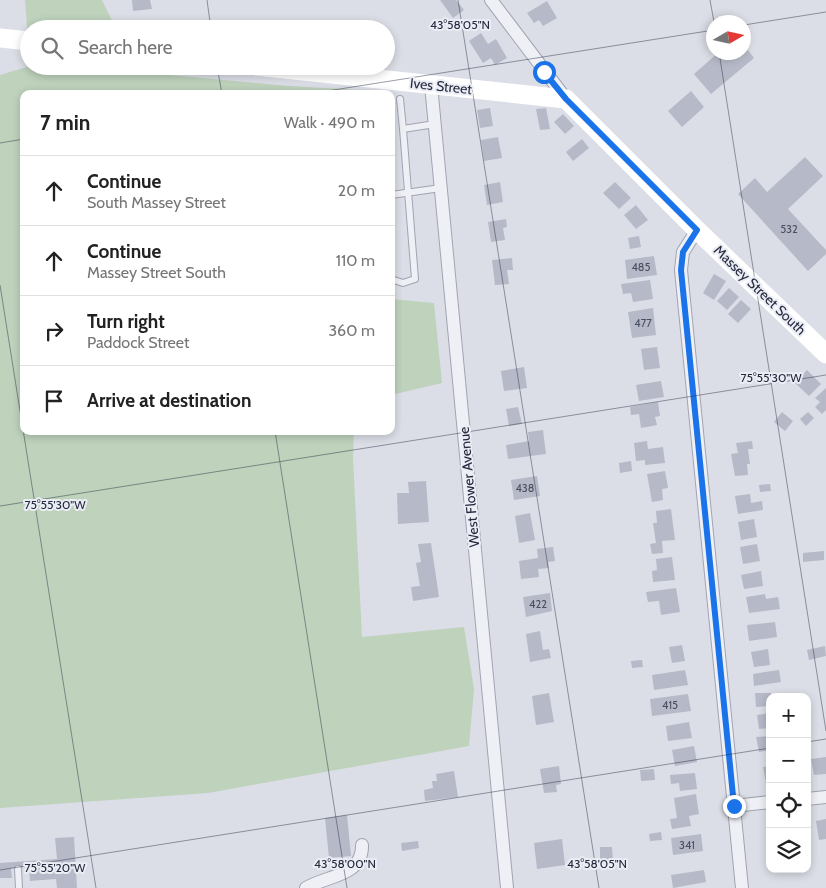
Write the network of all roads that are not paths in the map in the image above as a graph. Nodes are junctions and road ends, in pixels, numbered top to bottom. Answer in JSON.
{"nodes":[{"id":1,"x":491,"y":0,"type":"edge"},
{"id":2,"x":0,"y":38,"type":"edge"},
{"id":3,"x":20,"y":40,"type":"edge"},
{"id":4,"x":335,"y":75,"type":"edge"},
{"id":5,"x":432,"y":86,"type":"junction"},
{"id":6,"x":400,"y":99,"type":"dead end"},
{"id":7,"x":566,"y":99,"type":"junction"},
{"id":8,"x":435,"y":124,"type":"junction"},
{"id":9,"x":403,"y":129,"type":"junction"},
{"id":10,"x":441,"y":188,"type":"junction"},
{"id":11,"x":408,"y":192,"type":"junction"},
{"id":12,"x":395,"y":194,"type":"edge"},
{"id":13,"x":697,"y":230,"type":"junction"},
{"id":14,"x":395,"y":280,"type":"edge"},
{"id":15,"x":826,"y":354,"type":"edge"},
{"id":16,"x":826,"y":797,"type":"edge"},
{"id":17,"x":811,"y":799,"type":"edge"},
{"id":18,"x":766,"y":802,"type":"edge"},
{"id":19,"x":734,"y":806,"type":"junction"},
{"id":20,"x":362,"y":844,"type":"dead end"},
{"id":21,"x":18,"y":869,"type":"dead end"},
{"id":22,"x":19,"y":888,"type":"edge"},
{"id":23,"x":306,"y":888,"type":"edge"},
{"id":24,"x":507,"y":888,"type":"edge"},
{"id":25,"x":742,"y":888,"type":"edge"}],
"edges":[{"from":1,"to":7,"type":"street"},
{"from":2,"to":3,"type":"street"},
{"from":4,"to":5,"type":"street","name":"Ives Street"},
{"from":5,"to":7,"type":"street","name":"Ives Street"},
{"from":5,"to":8,"type":"street","name":"West Flower Avenue"},
{"from":6,"to":9,"type":"lane"},
{"from":7,"to":13,"type":"street","name":"Massey Street South"},
{"from":8,"to":9,"type":"lane"},
{"from":8,"to":10,"type":"street","name":"West Flower Avenue"},
{"from":9,"to":11,"type":"lane"},
{"from":10,"to":11,"type":"lane"},
{"from":10,"to":24,"type":"street","name":"West Flower Avenue"},
{"from":11,"to":12,"type":"lane"},
{"from":11,"to":14,"type":"lane"},
{"from":13,"to":15,"type":"street","name":"Massey Street South"},
{"from":13,"to":19,"type":"street"},
{"from":16,"to":17,"type":"street"},
{"from":18,"to":19,"type":"street"},
{"from":19,"to":25,"type":"street"},
{"from":20,"to":23,"type":"street"},
{"from":21,"to":22,"type":"lane"}]}
